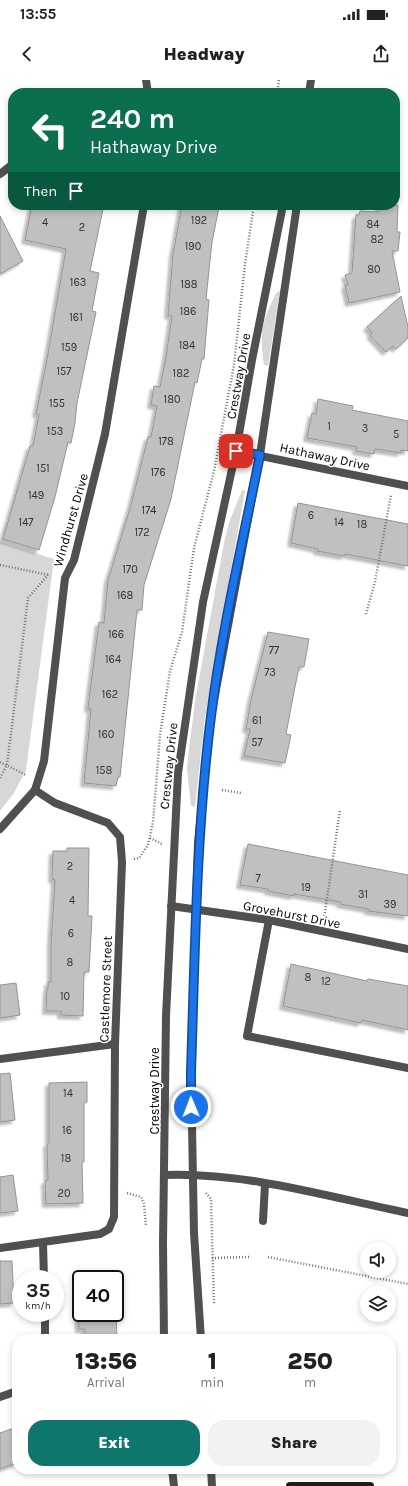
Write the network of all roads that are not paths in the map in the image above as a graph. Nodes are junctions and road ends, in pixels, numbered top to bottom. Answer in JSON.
{"nodes":[{"id":1,"x":8,"y":168,"type":"edge"},
{"id":2,"x":0,"y":174,"type":"edge"},
{"id":3,"x":143,"y":210,"type":"edge"},
{"id":4,"x":282,"y":210,"type":"edge"},
{"id":5,"x":297,"y":210,"type":"edge"},
{"id":6,"x":236,"y":451,"type":"junction"},
{"id":7,"x":260,"y":455,"type":"junction"},
{"id":8,"x":408,"y":486,"type":"edge"},
{"id":9,"x":35,"y":790,"type":"junction"},
{"id":10,"x":0,"y":830,"type":"edge"},
{"id":11,"x":171,"y":906,"type":"junction"},
{"id":12,"x":196,"y":909,"type":"junction"},
{"id":13,"x":269,"y":920,"type":"junction"},
{"id":14,"x":408,"y":949,"type":"edge"},
{"id":15,"x":115,"y":1044,"type":"junction"},
{"id":16,"x":0,"y":1059,"type":"edge"},
{"id":17,"x":408,"y":1068,"type":"edge"},
{"id":18,"x":192,"y":1174,"type":"junction"},
{"id":19,"x":165,"y":1175,"type":"junction"},
{"id":20,"x":265,"y":1184,"type":"junction"},
{"id":21,"x":408,"y":1213,"type":"edge"},
{"id":22,"x":263,"y":1221,"type":"dead end"},
{"id":23,"x":43,"y":1242,"type":"junction"},
{"id":24,"x":0,"y":1248,"type":"edge"},
{"id":25,"x":44,"y":1270,"type":"edge"},
{"id":26,"x":45,"y":1322,"type":"edge"},
{"id":27,"x":46,"y":1334,"type":"edge"},
{"id":28,"x":164,"y":1334,"type":"edge"},
{"id":29,"x":200,"y":1334,"type":"edge"},
{"id":30,"x":12,"y":1393,"type":"edge"},
{"id":31,"x":0,"y":1397,"type":"edge"},
{"id":32,"x":173,"y":1474,"type":"edge"},
{"id":33,"x":211,"y":1474,"type":"edge"},
{"id":34,"x":174,"y":1486,"type":"edge"},
{"id":35,"x":212,"y":1486,"type":"edge"},
{"id":36,"x":290,"y":1486,"type":"edge"},
{"id":37,"x":370,"y":1486,"type":"edge"}],
"edges":[{"from":1,"to":2,"type":"street"},
{"from":3,"to":9,"type":"street","name":"Windhurst Drive"},
{"from":4,"to":6,"type":"street","name":"Crestway Drive"},
{"from":5,"to":7,"type":"street"},
{"from":6,"to":7,"type":"street","name":"Hathaway Drive"},
{"from":6,"to":11,"type":"street","name":"Crestway Drive"},
{"from":7,"to":8,"type":"street","name":"Hathaway Drive"},
{"from":7,"to":12,"type":"street"},
{"from":9,"to":10,"type":"street","name":"Windhurst Drive"},
{"from":9,"to":15,"type":"street","name":"Castlemore Street"},
{"from":11,"to":12,"type":"street","name":"Grovehurst Drive"},
{"from":11,"to":19,"type":"street","name":"Crestway Drive"},
{"from":12,"to":13,"type":"street","name":"Grovehurst Drive"},
{"from":12,"to":18,"type":"street"},
{"from":13,"to":14,"type":"street","name":"Grovehurst Drive"},
{"from":13,"to":17,"type":"street"},
{"from":15,"to":16,"type":"street"},
{"from":15,"to":23,"type":"street","name":"Castlemore Street"},
{"from":18,"to":19,"type":"street"},
{"from":18,"to":20,"type":"street"},
{"from":18,"to":29,"type":"street"},
{"from":19,"to":28,"type":"street","name":"Crestway Drive"},
{"from":20,"to":21,"type":"street"},
{"from":20,"to":22,"type":"street"},
{"from":23,"to":24,"type":"street"},
{"from":23,"to":25,"type":"street"},
{"from":26,"to":27,"type":"street"},
{"from":30,"to":31,"type":"street"},
{"from":32,"to":34,"type":"street"},
{"from":33,"to":35,"type":"street"},
{"from":36,"to":37,"type":"main road"}]}
